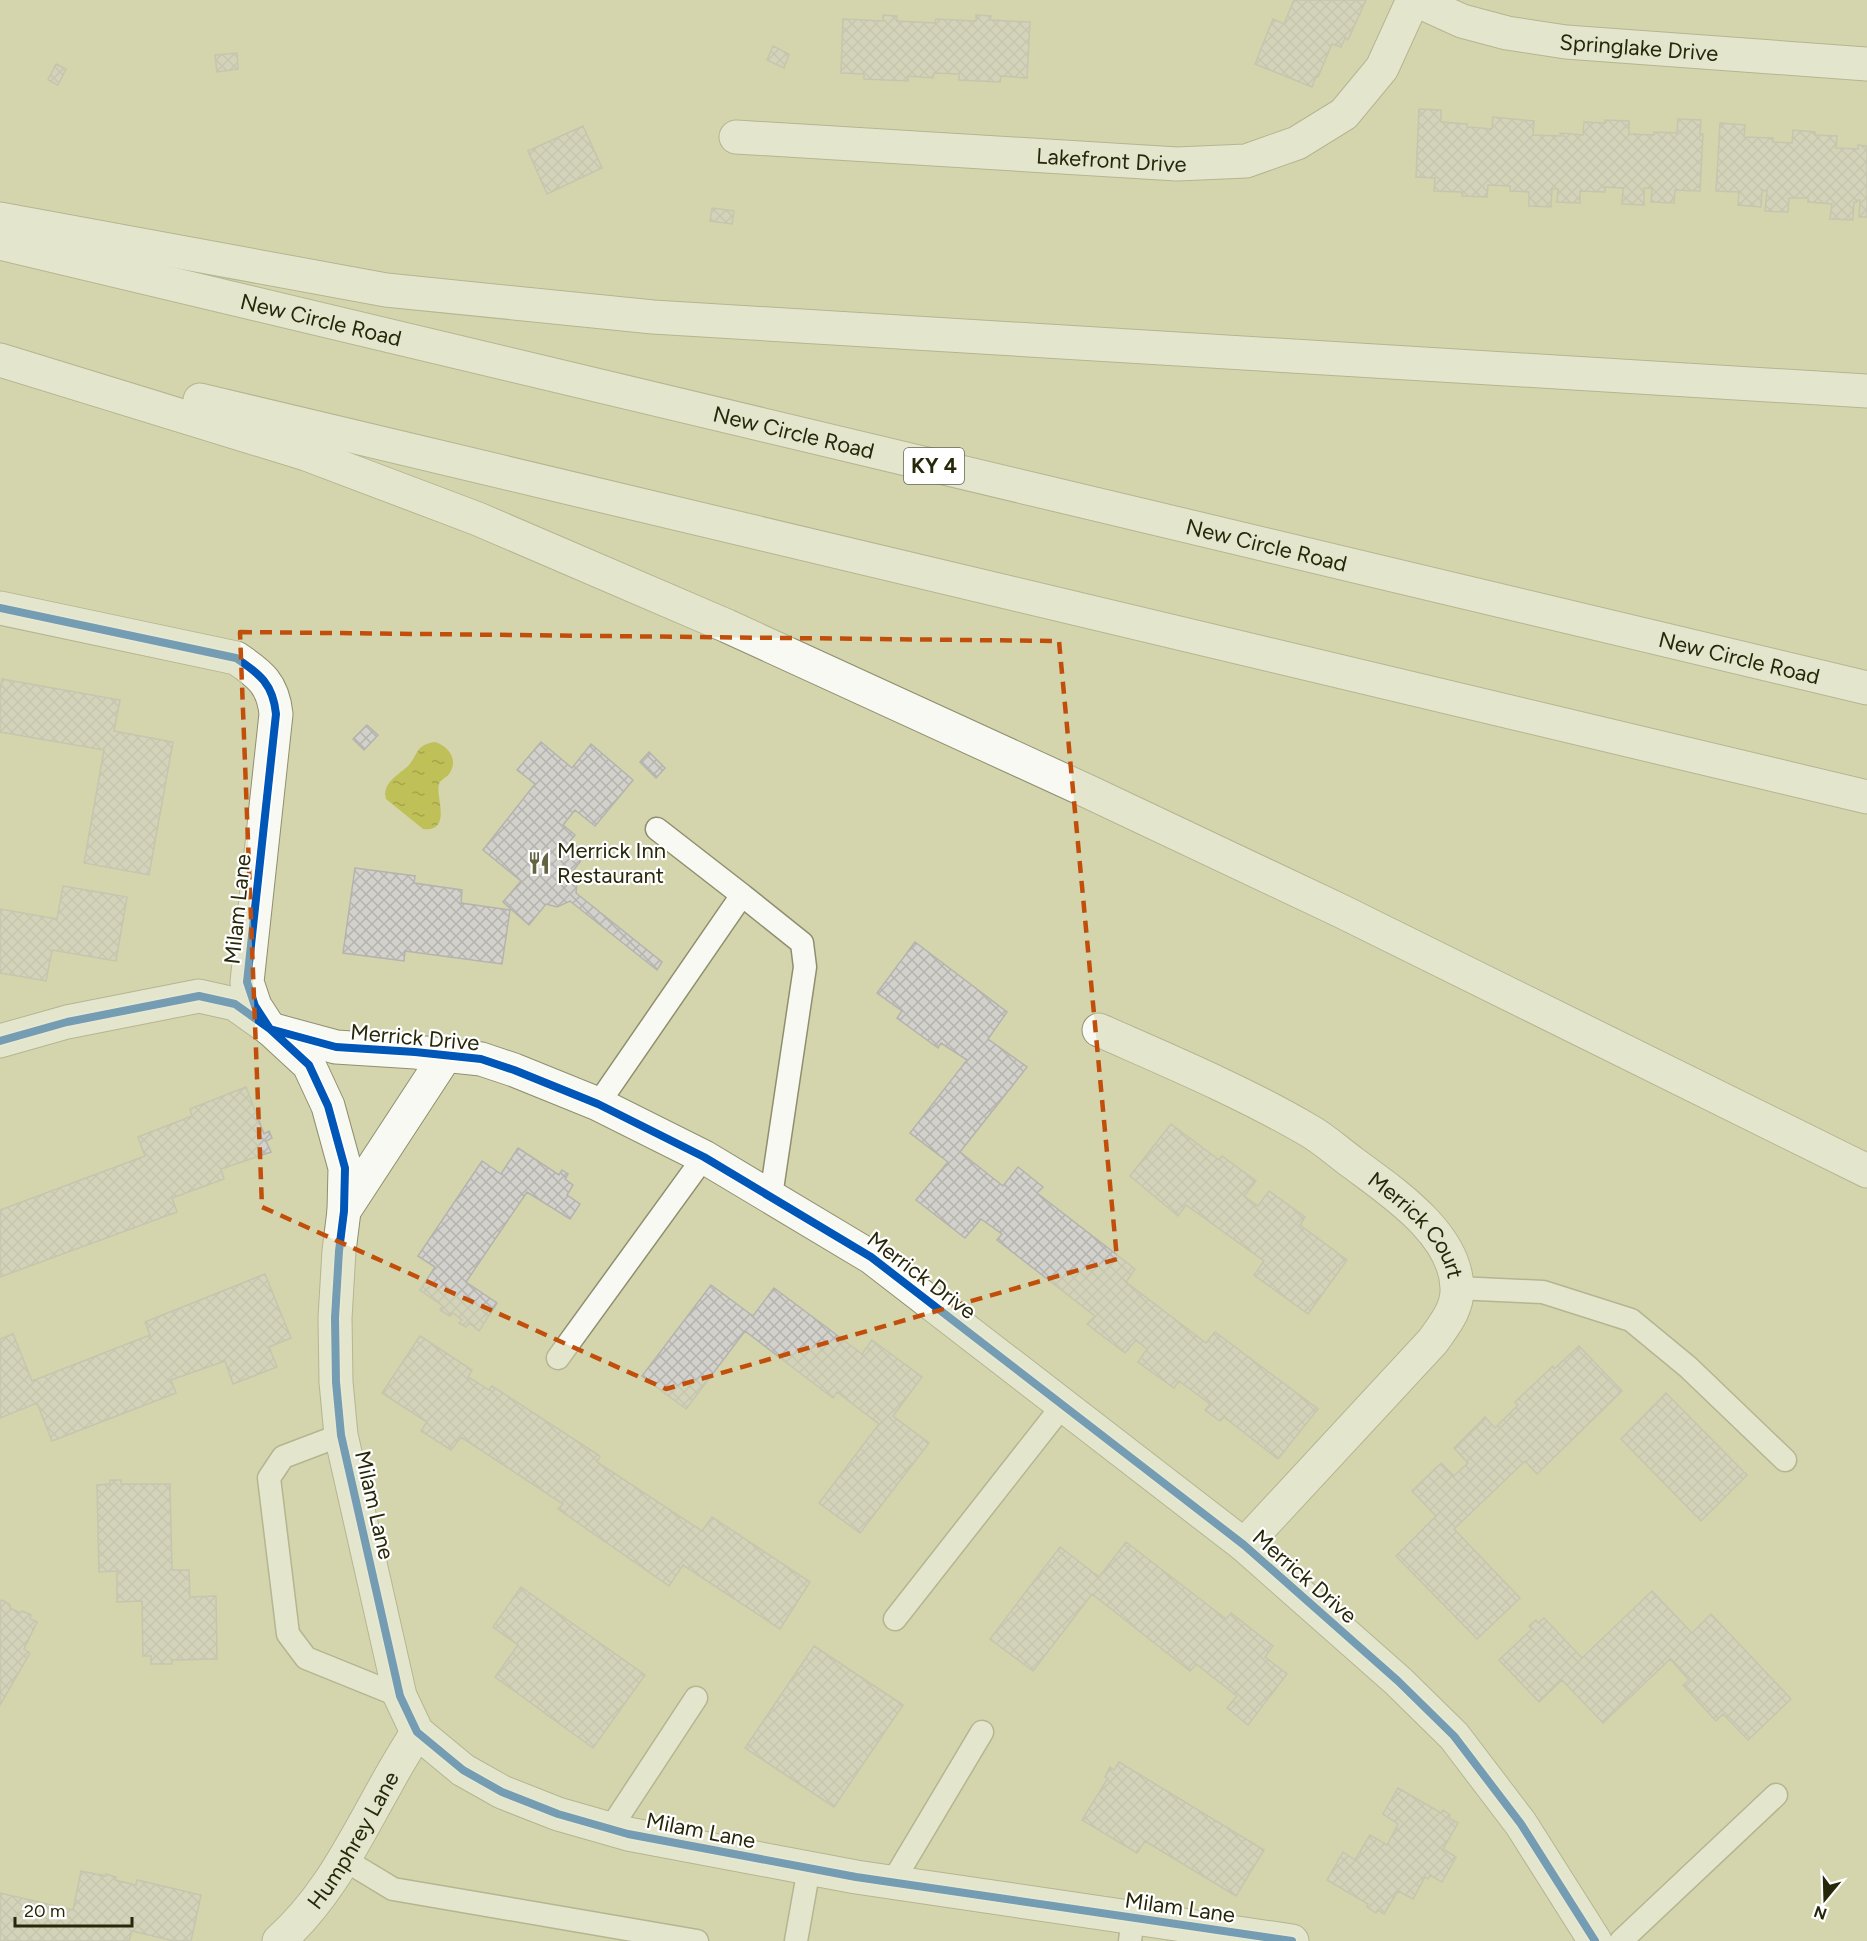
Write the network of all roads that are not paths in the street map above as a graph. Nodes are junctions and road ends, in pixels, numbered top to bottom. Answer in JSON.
{"nodes":[{"id":1,"x":1414,"y":0,"type":"edge"},
{"id":2,"x":1867,"y":64,"type":"edge"},
{"id":3,"x":736,"y":137,"type":"dead end"},
{"id":4,"x":0,"y":219,"type":"edge"},
{"id":5,"x":0,"y":243,"type":"edge"},
{"id":6,"x":0,"y":353,"type":"edge"},
{"id":7,"x":0,"y":360,"type":"edge"},
{"id":8,"x":1867,"y":391,"type":"edge"},
{"id":9,"x":0,"y":608,"type":"edge"},
{"id":10,"x":1867,"y":688,"type":"edge"},
{"id":11,"x":1867,"y":797,"type":"edge"},
{"id":12,"x":657,"y":829,"type":"dead end"},
{"id":13,"x":742,"y":895,"type":"junction"},
{"id":14,"x":270,"y":1029,"type":"junction"},
{"id":15,"x":1099,"y":1030,"type":"dead end"},
{"id":16,"x":0,"y":1041,"type":"edge"},
{"id":17,"x":446,"y":1055,"type":"junction"},
{"id":18,"x":598,"y":1104,"type":"junction"},
{"id":19,"x":704,"y":1157,"type":"junction"},
{"id":20,"x":1867,"y":1171,"type":"edge"},
{"id":21,"x":771,"y":1196,"type":"junction"},
{"id":22,"x":344,"y":1211,"type":"junction"},
{"id":23,"x":1457,"y":1288,"type":"junction"},
{"id":24,"x":558,"y":1359,"type":"dead end"},
{"id":25,"x":1063,"y":1405,"type":"junction"},
{"id":26,"x":341,"y":1435,"type":"junction"},
{"id":27,"x":1785,"y":1460,"type":"dead end"},
{"id":28,"x":1244,"y":1545,"type":"junction"},
{"id":29,"x":895,"y":1619,"type":"dead end"},
{"id":30,"x":400,"y":1696,"type":"junction"},
{"id":31,"x":696,"y":1698,"type":"dead end"},
{"id":32,"x":417,"y":1732,"type":"junction"},
{"id":33,"x":982,"y":1732,"type":"dead end"},
{"id":34,"x":1776,"y":1795,"type":"dead end"},
{"id":35,"x":610,"y":1829,"type":"junction"},
{"id":36,"x":345,"y":1860,"type":"junction"},
{"id":37,"x":809,"y":1868,"type":"junction"},
{"id":38,"x":892,"y":1883,"type":"junction"},
{"id":39,"x":1132,"y":1930,"type":"edge"},
{"id":40,"x":279,"y":1941,"type":"edge"},
{"id":41,"x":698,"y":1941,"type":"edge"},
{"id":42,"x":796,"y":1941,"type":"edge"},
{"id":43,"x":1292,"y":1941,"type":"edge"},
{"id":44,"x":1595,"y":1941,"type":"edge"},
{"id":45,"x":1621,"y":1941,"type":"edge"}],
"edges":[{"from":1,"to":2,"type":"main road","name":"Springlake Drive"},
{"from":1,"to":3,"type":"main road","name":"Lakefront Drive"},
{"from":4,"to":8,"type":"main road"},
{"from":5,"to":10,"type":"main road","name":"New Circle Road","number":"KY 4"},
{"from":6,"to":11,"type":"main road"},
{"from":7,"to":20,"type":"main road"},
{"from":9,"to":14,"type":"main road","name":"Milam Lane"},
{"from":12,"to":13,"type":"lane"},
{"from":13,"to":18,"type":"lane"},
{"from":13,"to":21,"type":"lane"},
{"from":14,"to":16,"type":"main road","name":"Merrick Drive"},
{"from":14,"to":17,"type":"main road","name":"Merrick Drive"},
{"from":14,"to":22,"type":"main road","name":"Milam Lane"},
{"from":15,"to":23,"type":"main road","name":"Merrick Court"},
{"from":17,"to":18,"type":"main road","name":"Merrick Drive"},
{"from":17,"to":22,"type":"main road"},
{"from":18,"to":19,"type":"main road","name":"Merrick Drive"},
{"from":19,"to":21,"type":"main road","name":"Merrick Drive"},
{"from":19,"to":24,"type":"lane"},
{"from":21,"to":25,"type":"main road","name":"Merrick Drive"},
{"from":22,"to":26,"type":"main road","name":"Milam Lane"},
{"from":23,"to":27,"type":"lane"},
{"from":23,"to":28,"type":"main road","name":"Merrick Court"},
{"from":25,"to":28,"type":"main road","name":"Merrick Drive"},
{"from":25,"to":29,"type":"lane"},
{"from":26,"to":30,"type":"main road","name":"Milam Lane"},
{"from":26,"to":30,"type":"lane"},
{"from":28,"to":44,"type":"main road","name":"Merrick Drive"},
{"from":30,"to":32,"type":"main road","name":"Milam Lane"},
{"from":31,"to":35,"type":"lane"},
{"from":32,"to":35,"type":"main road","name":"Milam Lane"},
{"from":32,"to":36,"type":"main road","name":"Humphrey Lane"},
{"from":33,"to":38,"type":"lane"},
{"from":34,"to":45,"type":"lane"},
{"from":35,"to":37,"type":"main road","name":"Milam Lane"},
{"from":36,"to":40,"type":"main road","name":"Humphrey Lane"},
{"from":36,"to":41,"type":"lane"},
{"from":37,"to":38,"type":"main road","name":"Milam Lane"},
{"from":37,"to":42,"type":"lane"},
{"from":38,"to":39,"type":"main road","name":"Milam Lane"},
{"from":39,"to":43,"type":"main road","name":"Milam Lane"}]}
